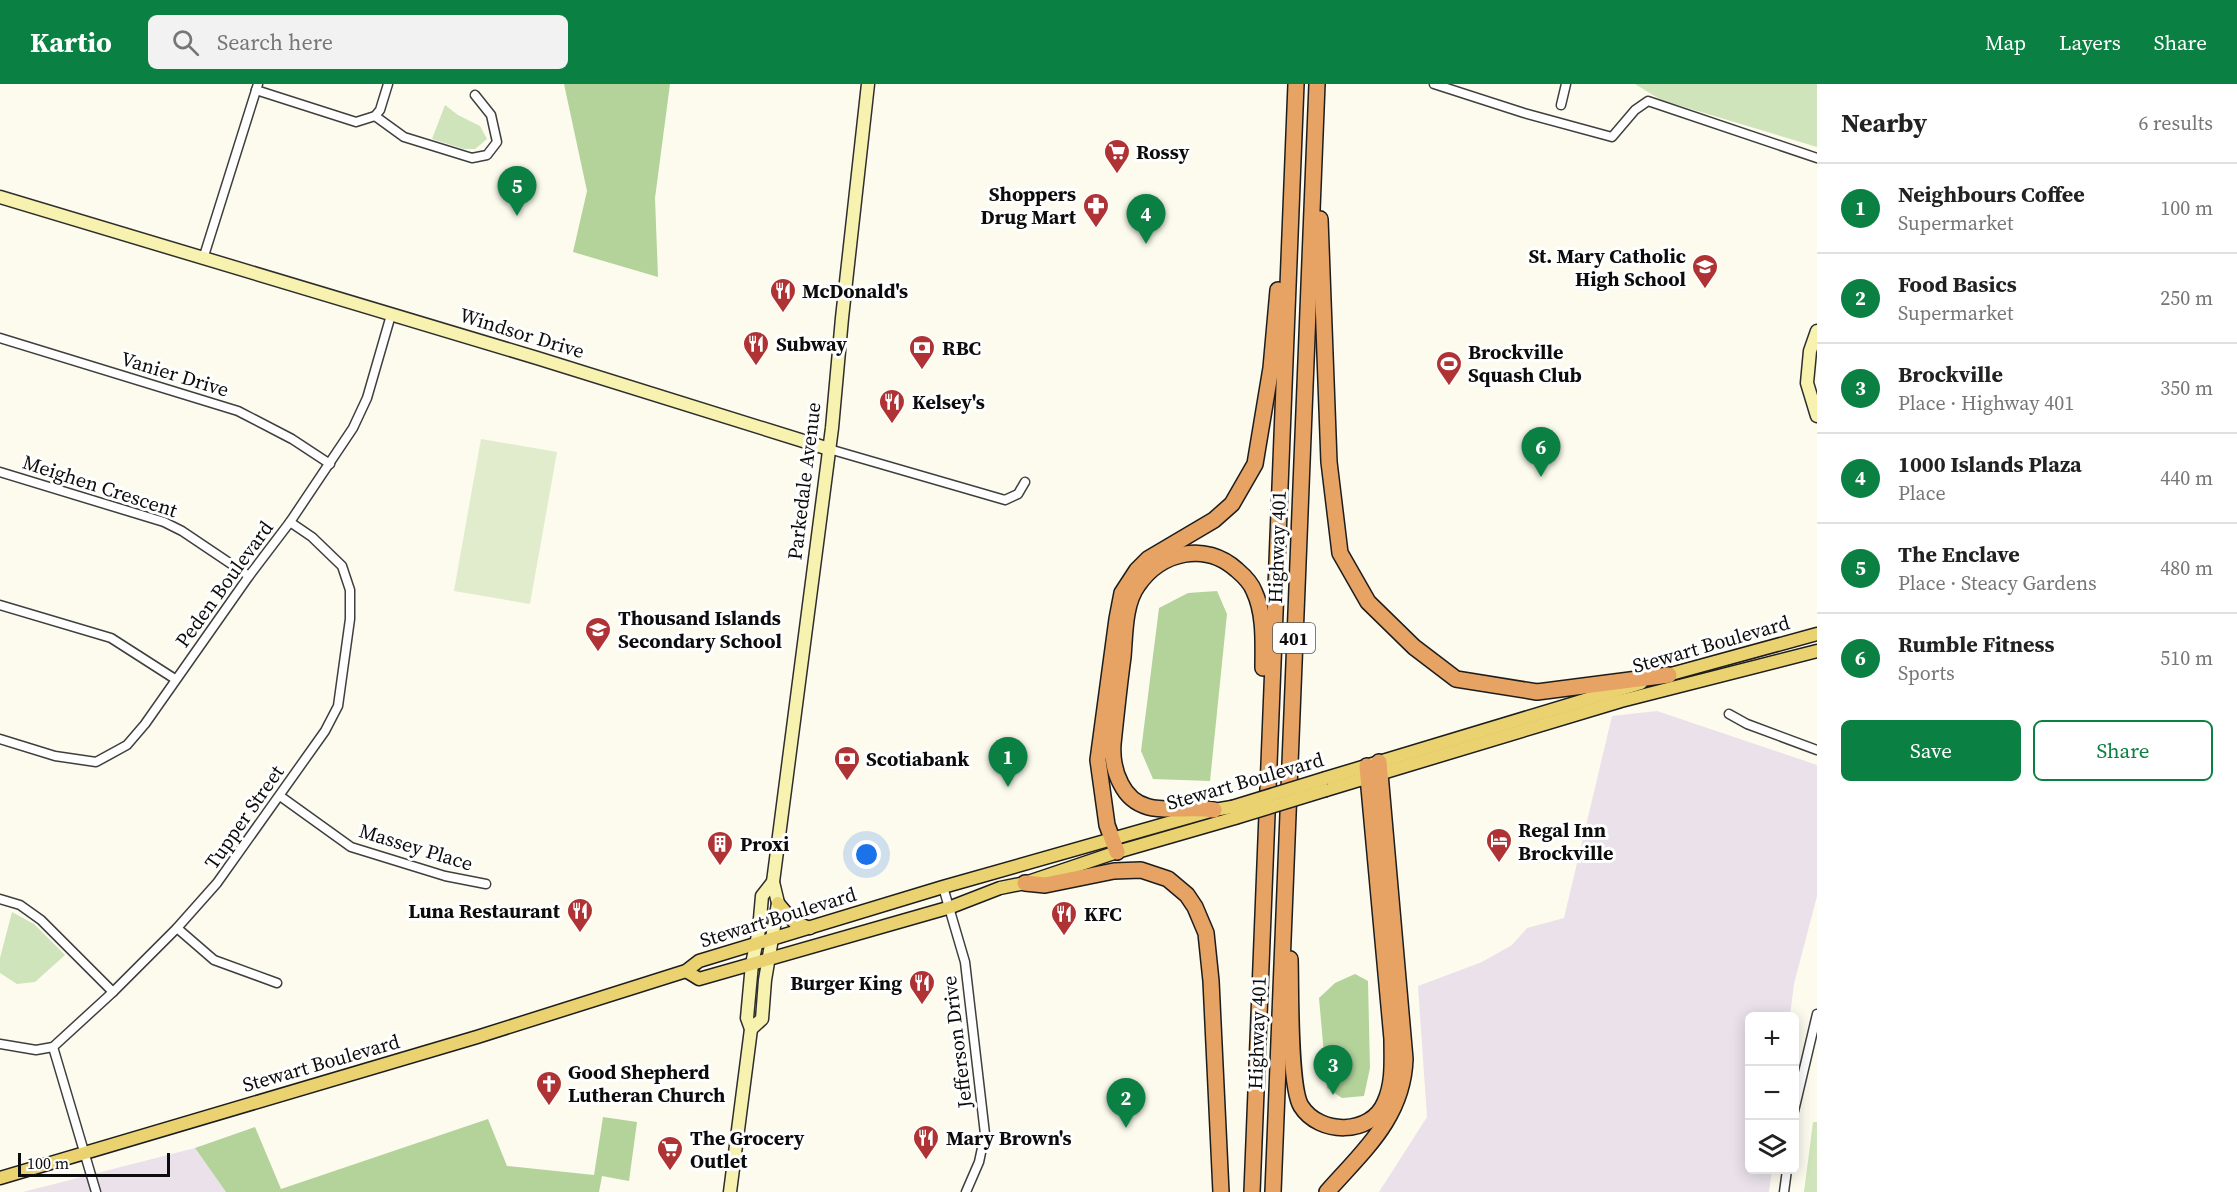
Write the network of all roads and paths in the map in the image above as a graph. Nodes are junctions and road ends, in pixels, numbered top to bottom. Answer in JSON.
{"nodes":[{"id":1,"x":387,"y":84,"type":"edge"},
{"id":2,"x":868,"y":84,"type":"edge"},
{"id":3,"x":1296,"y":84,"type":"edge"},
{"id":4,"x":1317,"y":84,"type":"edge"},
{"id":5,"x":1434,"y":84,"type":"edge"},
{"id":6,"x":1566,"y":84,"type":"edge"},
{"id":7,"x":257,"y":87,"type":"edge"},
{"id":8,"x":475,"y":95,"type":"dead end"},
{"id":9,"x":1561,"y":105,"type":"dead end"},
{"id":10,"x":375,"y":116,"type":"junction"},
{"id":11,"x":1315,"y":126,"type":"junction"},
{"id":12,"x":1817,"y":158,"type":"edge"},
{"id":13,"x":0,"y":197,"type":"edge"},
{"id":14,"x":1291,"y":213,"type":"junction"},
{"id":15,"x":203,"y":259,"type":"junction"},
{"id":16,"x":391,"y":315,"type":"junction"},
{"id":17,"x":1817,"y":331,"type":"edge"},
{"id":18,"x":0,"y":338,"type":"edge"},
{"id":19,"x":1817,"y":416,"type":"edge"},
{"id":20,"x":829,"y":449,"type":"junction"},
{"id":21,"x":330,"y":464,"type":"junction"},
{"id":22,"x":0,"y":472,"type":"edge"},
{"id":23,"x":1025,"y":482,"type":"dead end"},
{"id":24,"x":290,"y":522,"type":"junction"},
{"id":25,"x":249,"y":576,"type":"junction"},
{"id":26,"x":0,"y":606,"type":"edge"},
{"id":27,"x":1817,"y":634,"type":"edge"},
{"id":28,"x":1817,"y":651,"type":"edge"},
{"id":29,"x":1669,"y":675,"type":"junction"},
{"id":30,"x":175,"y":679,"type":"junction"},
{"id":31,"x":1728,"y":714,"type":"dead end"},
{"id":32,"x":0,"y":739,"type":"edge"},
{"id":33,"x":1817,"y":750,"type":"edge"},
{"id":34,"x":1373,"y":770,"type":"junction"},
{"id":35,"x":280,"y":796,"type":"junction"},
{"id":36,"x":1214,"y":810,"type":"junction"},
{"id":37,"x":1234,"y":812,"type":"junction"},
{"id":38,"x":1267,"y":815,"type":"junction"},
{"id":39,"x":1115,"y":845,"type":"junction"},
{"id":40,"x":772,"y":882,"type":"junction"},
{"id":41,"x":1025,"y":883,"type":"junction"},
{"id":42,"x":486,"y":884,"type":"dead end"},
{"id":43,"x":944,"y":887,"type":"junction"},
{"id":44,"x":0,"y":899,"type":"edge"},
{"id":45,"x":778,"y":903,"type":"junction"},
{"id":46,"x":951,"y":907,"type":"junction"},
{"id":47,"x":177,"y":928,"type":"junction"},
{"id":48,"x":810,"y":928,"type":"junction"},
{"id":49,"x":1282,"y":929,"type":"junction"},
{"id":50,"x":773,"y":940,"type":"junction"},
{"id":51,"x":755,"y":945,"type":"junction"},
{"id":52,"x":769,"y":960,"type":"junction"},
{"id":53,"x":752,"y":964,"type":"junction"},
{"id":54,"x":686,"y":971,"type":"junction"},
{"id":55,"x":277,"y":983,"type":"dead end"},
{"id":56,"x":113,"y":992,"type":"junction"},
{"id":57,"x":1817,"y":1014,"type":"edge"},
{"id":58,"x":751,"y":1029,"type":"junction"},
{"id":59,"x":0,"y":1044,"type":"edge"},
{"id":60,"x":53,"y":1047,"type":"junction"},
{"id":61,"x":1799,"y":1090,"type":"edge"},
{"id":62,"x":84,"y":1153,"type":"junction"},
{"id":63,"x":1786,"y":1174,"type":"edge"},
{"id":64,"x":0,"y":1179,"type":"edge"},
{"id":65,"x":96,"y":1192,"type":"edge"},
{"id":66,"x":730,"y":1192,"type":"edge"},
{"id":67,"x":966,"y":1192,"type":"edge"},
{"id":68,"x":1221,"y":1192,"type":"edge"},
{"id":69,"x":1252,"y":1192,"type":"edge"},
{"id":70,"x":1273,"y":1192,"type":"edge"},
{"id":71,"x":1327,"y":1192,"type":"edge"},
{"id":72,"x":1784,"y":1192,"type":"edge"}],
"edges":[{"from":1,"to":10,"type":"street"},
{"from":2,"to":20,"type":"street","name":"Parkedale Avenue"},
{"from":3,"to":14,"type":"highway","name":"Highway 401","number":"401"},
{"from":4,"to":11,"type":"highway","name":"Highway 401","number":"401"},
{"from":5,"to":12,"type":"street"},
{"from":6,"to":9,"type":"street"},
{"from":7,"to":10,"type":"street"},
{"from":7,"to":15,"type":"street"},
{"from":8,"to":10,"type":"street"},
{"from":11,"to":29,"type":"highway"},
{"from":11,"to":49,"type":"highway","name":"Highway 401","number":"401"},
{"from":13,"to":15,"type":"street","name":"Windsor Drive"},
{"from":14,"to":38,"type":"highway","name":"Highway 401","number":"401"},
{"from":14,"to":39,"type":"highway"},
{"from":15,"to":16,"type":"street","name":"Windsor Drive"},
{"from":16,"to":20,"type":"street","name":"Windsor Drive"},
{"from":16,"to":21,"type":"street","name":"Peden Boulevard"},
{"from":17,"to":19,"type":"street"},
{"from":18,"to":21,"type":"street","name":"Vanier Drive"},
{"from":20,"to":23,"type":"street","name":"Windsor Drive"},
{"from":20,"to":40,"type":"street","name":"Parkedale Avenue"},
{"from":21,"to":24,"type":"street","name":"Peden Boulevard"},
{"from":22,"to":25,"type":"street","name":"Meighen Crescent"},
{"from":24,"to":25,"type":"street","name":"Peden Boulevard"},
{"from":24,"to":35,"type":"street","name":"Tupper Street"},
{"from":25,"to":30,"type":"street","name":"Peden Boulevard"},
{"from":26,"to":30,"type":"street"},
{"from":27,"to":29,"type":"main road","name":"Stewart Boulevard"},
{"from":28,"to":34,"type":"main road","name":"Stewart Boulevard"},
{"from":29,"to":34,"type":"main road","name":"Stewart Boulevard"},
{"from":30,"to":32,"type":"street","name":"Peden Boulevard"},
{"from":31,"to":33,"type":"street"},
{"from":34,"to":37,"type":"main road","name":"Stewart Boulevard","bridge":true},
{"from":34,"to":49,"type":"highway"},
{"from":34,"to":71,"type":"highway"},
{"from":35,"to":42,"type":"street","name":"Massey Place"},
{"from":35,"to":47,"type":"street","name":"Tupper Street"},
{"from":36,"to":37,"type":"main road","name":"Stewart Boulevard"},
{"from":36,"to":38,"type":"highway"},
{"from":36,"to":39,"type":"main road","name":"Stewart Boulevard"},
{"from":37,"to":39,"type":"main road","name":"Stewart Boulevard"},
{"from":38,"to":69,"type":"highway","name":"Highway 401","number":"401"},
{"from":39,"to":41,"type":"main road","name":"Stewart Boulevard"},
{"from":39,"to":43,"type":"main road","name":"Stewart Boulevard"},
{"from":40,"to":45,"type":"street","name":"Parkedale Avenue"},
{"from":40,"to":51,"type":"street","name":"Parkedale Avenue"},
{"from":41,"to":46,"type":"main road","name":"Stewart Boulevard"},
{"from":41,"to":68,"type":"highway"},
{"from":43,"to":46,"type":"street","name":"Jefferson Drive"},
{"from":43,"to":48,"type":"main road","name":"Stewart Boulevard"},
{"from":44,"to":56,"type":"street"},
{"from":45,"to":48,"type":"main road"},
{"from":45,"to":50,"type":"street","name":"Parkedale Avenue"},
{"from":46,"to":52,"type":"main road","name":"Stewart Boulevard"},
{"from":46,"to":67,"type":"street","name":"Jefferson Drive"},
{"from":47,"to":55,"type":"street"},
{"from":47,"to":56,"type":"street","name":"Tupper Street"},
{"from":48,"to":50,"type":"main road","name":"Stewart Boulevard"},
{"from":49,"to":70,"type":"highway","name":"Highway 401","number":"401"},
{"from":50,"to":51,"type":"main road","name":"Stewart Boulevard"},
{"from":50,"to":52,"type":"street","name":"Parkedale Avenue"},
{"from":51,"to":53,"type":"street","name":"Parkedale Avenue"},
{"from":51,"to":54,"type":"main road","name":"Stewart Boulevard"},
{"from":52,"to":53,"type":"main road","name":"Stewart Boulevard"},
{"from":52,"to":58,"type":"street","name":"Parkedale Avenue"},
{"from":53,"to":54,"type":"main road","name":"Stewart Boulevard"},
{"from":53,"to":58,"type":"street","name":"Parkedale Avenue"},
{"from":54,"to":62,"type":"main road","name":"Stewart Boulevard"},
{"from":56,"to":60,"type":"street","name":"Tupper Street"},
{"from":57,"to":61,"type":"street"},
{"from":58,"to":66,"type":"street","name":"Parkedale Avenue"},
{"from":59,"to":60,"type":"street"},
{"from":60,"to":62,"type":"street"},
{"from":62,"to":64,"type":"main road","name":"Stewart Boulevard"},
{"from":62,"to":65,"type":"street"},
{"from":63,"to":72,"type":"street"}]}
